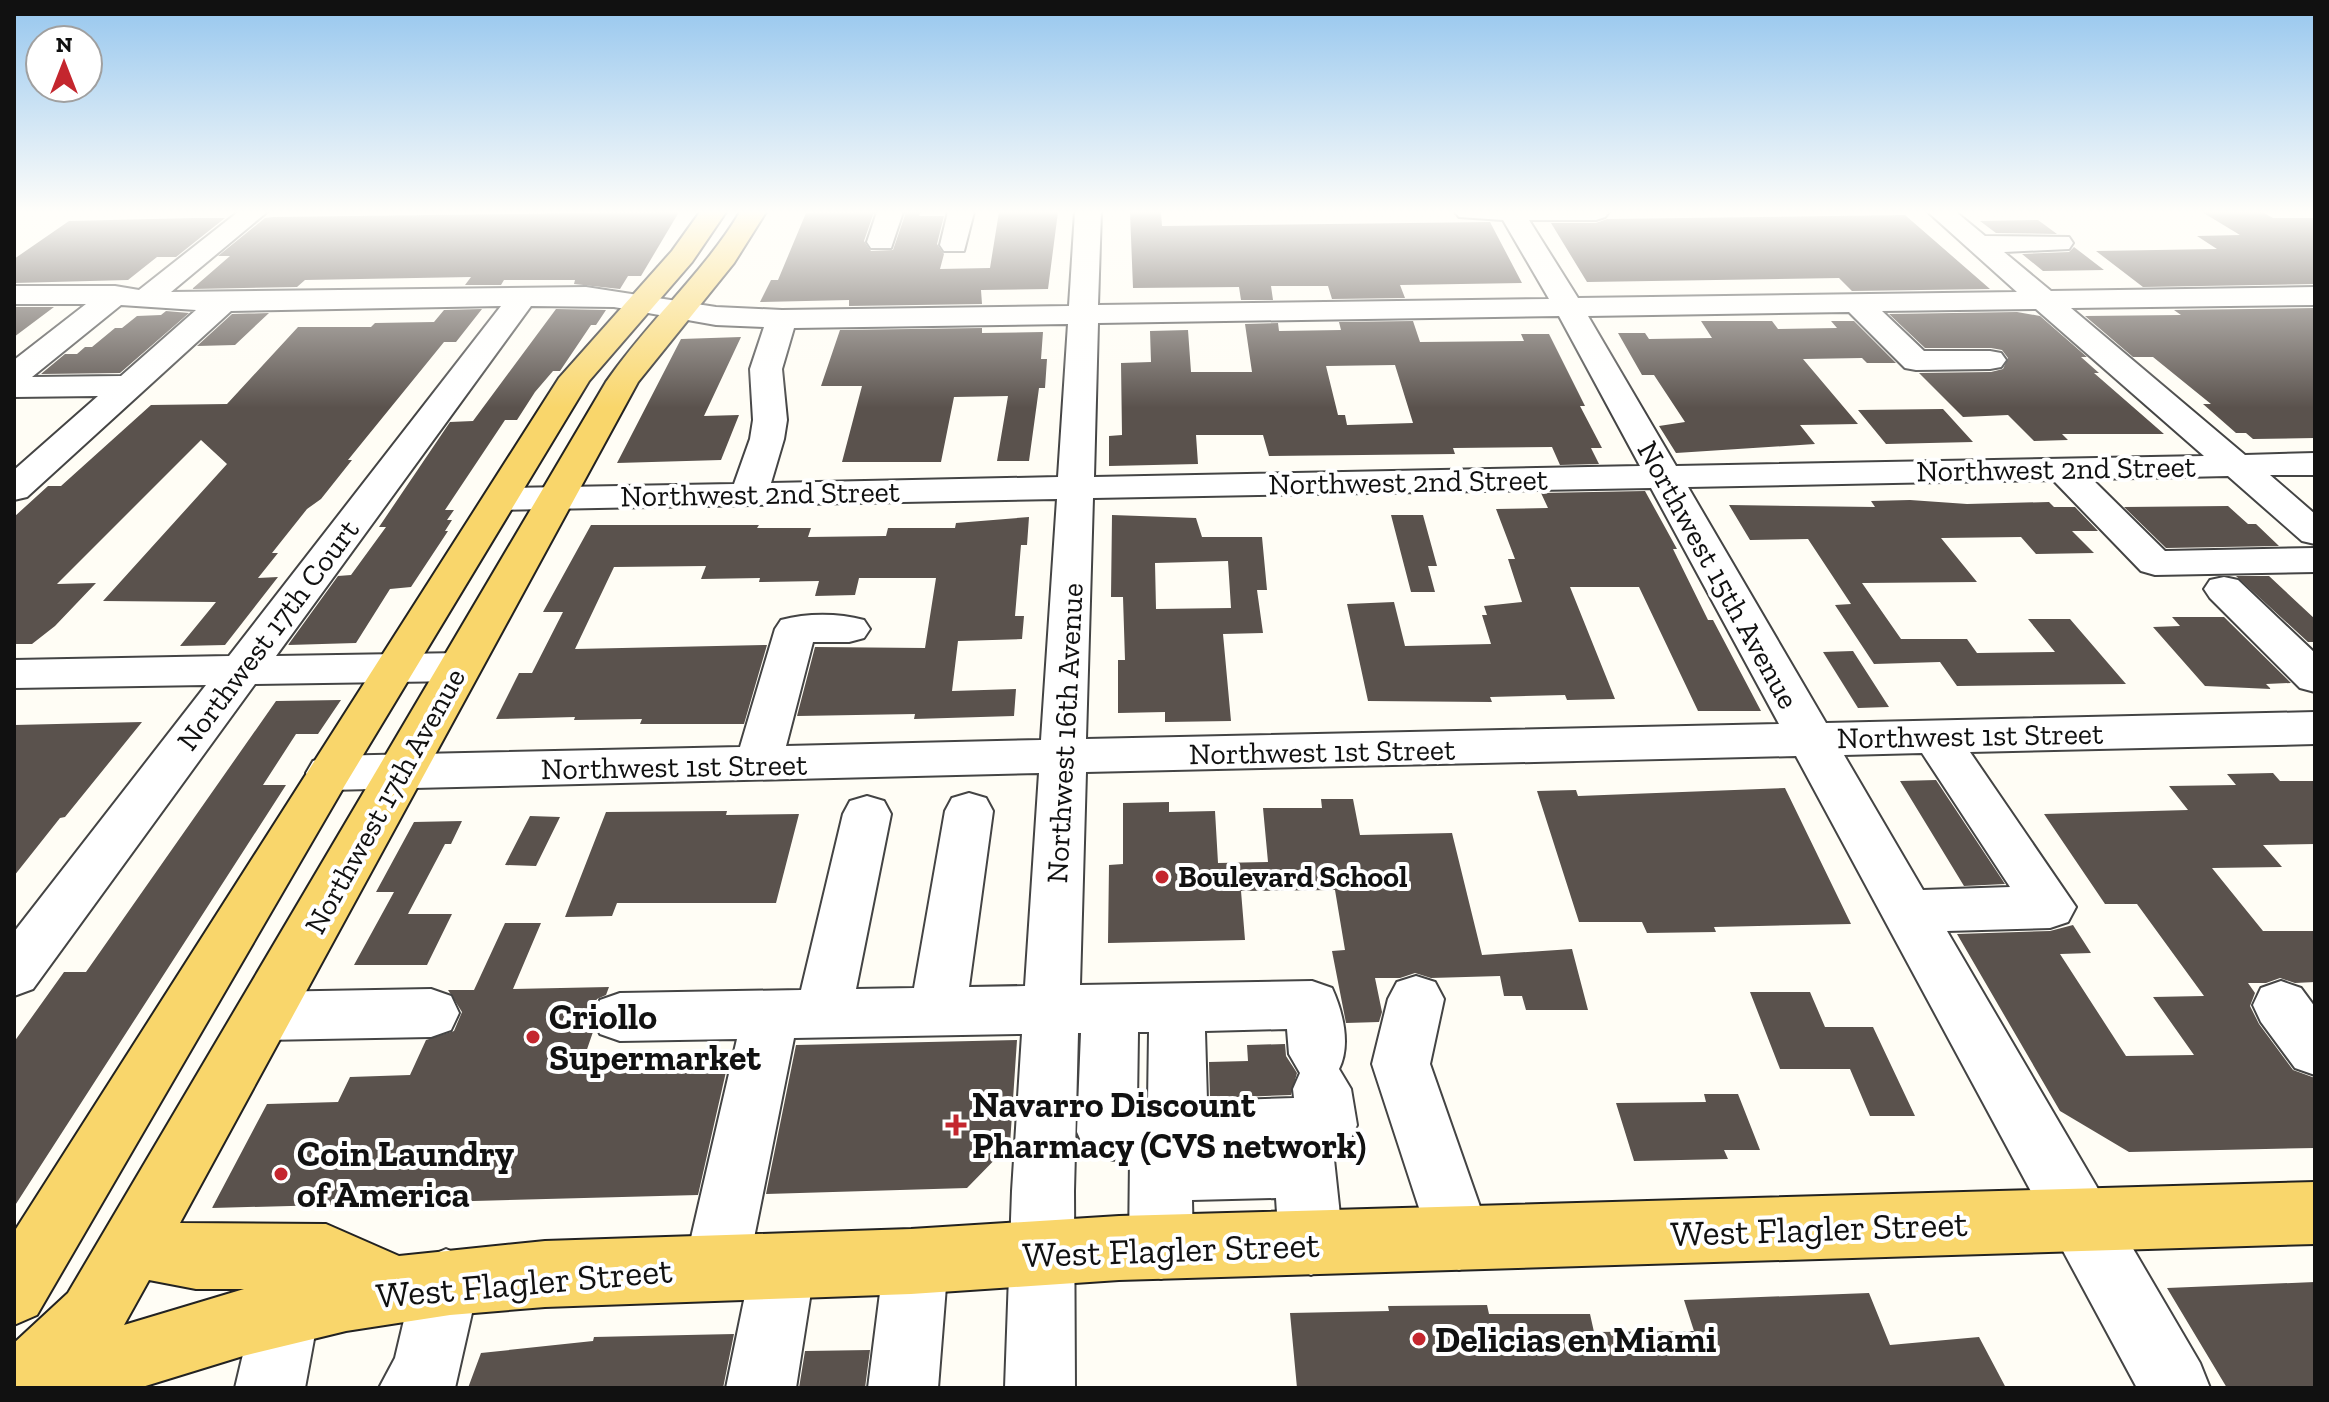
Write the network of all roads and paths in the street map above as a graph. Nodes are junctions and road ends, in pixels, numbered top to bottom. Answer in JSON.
{"nodes":[{"id":1,"x":172,"y":277,"type":"edge"},
{"id":2,"x":663,"y":277,"type":"edge"},
{"id":3,"x":707,"y":277,"type":"edge"},
{"id":4,"x":1085,"y":277,"type":"edge"},
{"id":5,"x":1550,"y":277,"type":"edge"},
{"id":6,"x":2017,"y":277,"type":"edge"},
{"id":7,"x":14,"y":295,"type":"edge"},
{"id":8,"x":115,"y":295,"type":"junction"},
{"id":9,"x":2315,"y":296,"type":"edge"},
{"id":10,"x":523,"y":297,"type":"junction"},
{"id":11,"x":145,"y":299,"type":"junction"},
{"id":12,"x":2044,"y":301,"type":"junction"},
{"id":13,"x":223,"y":302,"type":"junction"},
{"id":14,"x":641,"y":302,"type":"junction"},
{"id":15,"x":1857,"y":303,"type":"junction"},
{"id":16,"x":1568,"y":307,"type":"junction"},
{"id":17,"x":678,"y":310,"type":"junction"},
{"id":18,"x":1084,"y":314,"type":"junction"},
{"id":19,"x":782,"y":319,"type":"junction"},
{"id":20,"x":1990,"y":360,"type":"dead end"},
{"id":21,"x":14,"y":376,"type":"edge"},
{"id":22,"x":130,"y":386,"type":"junction"},
{"id":23,"x":14,"y":387,"type":"edge"},
{"id":24,"x":2315,"y":464,"type":"edge"},
{"id":25,"x":2236,"y":466,"type":"junction"},
{"id":26,"x":2062,"y":469,"type":"junction"},
{"id":27,"x":1663,"y":477,"type":"junction"},
{"id":28,"x":1077,"y":488,"type":"junction"},
{"id":29,"x":14,"y":489,"type":"edge"},
{"id":30,"x":749,"y":494,"type":"junction"},
{"id":31,"x":555,"y":498,"type":"junction"},
{"id":32,"x":501,"y":499,"type":"junction"},
{"id":33,"x":2315,"y":533,"type":"edge"},
{"id":34,"x":2315,"y":560,"type":"edge"},
{"id":35,"x":2224,"y":589,"type":"dead end"},
{"id":36,"x":849,"y":629,"type":"dead end"},
{"id":37,"x":461,"y":667,"type":"junction"},
{"id":38,"x":395,"y":668,"type":"junction"},
{"id":39,"x":242,"y":669,"type":"junction"},
{"id":40,"x":17,"y":677,"type":"edge"},
{"id":41,"x":2315,"y":678,"type":"edge"},
{"id":42,"x":2315,"y":728,"type":"edge"},
{"id":43,"x":1936,"y":738,"type":"junction"},
{"id":44,"x":1810,"y":740,"type":"junction"},
{"id":45,"x":1064,"y":758,"type":"junction"},
{"id":46,"x":758,"y":765,"type":"junction"},
{"id":47,"x":403,"y":772,"type":"junction"},
{"id":48,"x":329,"y":773,"type":"junction"},
{"id":49,"x":969,"y":811,"type":"dead end"},
{"id":50,"x":867,"y":814,"type":"dead end"},
{"id":51,"x":1908,"y":911,"type":"junction"},
{"id":52,"x":14,"y":973,"type":"edge"},
{"id":53,"x":1416,"y":999,"type":"dead end"},
{"id":54,"x":2281,"y":1005,"type":"dead end"},
{"id":55,"x":1177,"y":1006,"type":"junction"},
{"id":56,"x":1110,"y":1007,"type":"junction"},
{"id":57,"x":1051,"y":1008,"type":"junction"},
{"id":58,"x":938,"y":1010,"type":"junction"},
{"id":59,"x":431,"y":1013,"type":"dead end"},
{"id":60,"x":797,"y":1013,"type":"junction"},
{"id":61,"x":264,"y":1016,"type":"junction"},
{"id":62,"x":620,"y":1017,"type":"dead end"},
{"id":63,"x":2315,"y":1050,"type":"edge"},
{"id":64,"x":1312,"y":1109,"type":"junction"},
{"id":65,"x":1046,"y":1133,"type":"junction"},
{"id":66,"x":1152,"y":1141,"type":"junction"},
{"id":67,"x":2315,"y":1213,"type":"edge"},
{"id":68,"x":2081,"y":1221,"type":"junction"},
{"id":69,"x":144,"y":1227,"type":"junction"},
{"id":70,"x":1459,"y":1238,"type":"junction"},
{"id":71,"x":1311,"y":1243,"type":"junction"},
{"id":72,"x":1161,"y":1247,"type":"junction"},
{"id":73,"x":1043,"y":1254,"type":"junction"},
{"id":74,"x":916,"y":1261,"type":"junction"},
{"id":75,"x":783,"y":1266,"type":"junction"},
{"id":76,"x":716,"y":1268,"type":"junction"},
{"id":77,"x":422,"y":1286,"type":"junction"},
{"id":78,"x":14,"y":1292,"type":"edge"},
{"id":79,"x":286,"y":1312,"type":"junction"},
{"id":80,"x":156,"y":1366,"type":"edge"},
{"id":81,"x":16,"y":1388,"type":"edge"},
{"id":82,"x":42,"y":1388,"type":"edge"},
{"id":83,"x":270,"y":1388,"type":"edge"},
{"id":84,"x":414,"y":1388,"type":"edge"},
{"id":85,"x":761,"y":1388,"type":"edge"},
{"id":86,"x":903,"y":1388,"type":"edge"},
{"id":87,"x":1040,"y":1388,"type":"edge"},
{"id":88,"x":2175,"y":1388,"type":"edge"}],
"edges":[{"from":1,"to":11,"type":"street"},
{"from":2,"to":14,"type":"main road","name":"Northwest 17th Avenue"},
{"from":3,"to":17,"type":"main road","name":"Northwest 17th Avenue"},
{"from":4,"to":18,"type":"street","name":"Northwest 16th Avenue"},
{"from":5,"to":16,"type":"street","name":"Northwest 15th Avenue"},
{"from":6,"to":12,"type":"street"},
{"from":7,"to":8,"type":"street"},
{"from":8,"to":11,"type":"street"},
{"from":8,"to":21,"type":"street"},
{"from":9,"to":12,"type":"street"},
{"from":10,"to":13,"type":"street"},
{"from":10,"to":14,"type":"street"},
{"from":10,"to":39,"type":"street","name":"Northwest 17th Court"},
{"from":11,"to":13,"type":"street"},
{"from":12,"to":15,"type":"street"},
{"from":12,"to":25,"type":"street"},
{"from":13,"to":22,"type":"street"},
{"from":14,"to":17,"type":"street"},
{"from":14,"to":32,"type":"main road","name":"Northwest 17th Avenue"},
{"from":15,"to":16,"type":"street"},
{"from":15,"to":20,"type":"street"},
{"from":16,"to":18,"type":"street"},
{"from":16,"to":27,"type":"street","name":"Northwest 15th Avenue"},
{"from":17,"to":19,"type":"street"},
{"from":17,"to":31,"type":"main road","name":"Northwest 17th Avenue"},
{"from":18,"to":19,"type":"street"},
{"from":18,"to":28,"type":"street","name":"Northwest 16th Avenue"},
{"from":19,"to":30,"type":"street"},
{"from":22,"to":23,"type":"street"},
{"from":22,"to":29,"type":"street"},
{"from":24,"to":25,"type":"street","name":"Northwest 2nd Street"},
{"from":25,"to":26,"type":"street","name":"Northwest 2nd Street"},
{"from":25,"to":33,"type":"street"},
{"from":26,"to":27,"type":"street","name":"Northwest 2nd Street"},
{"from":26,"to":34,"type":"street"},
{"from":27,"to":28,"type":"street","name":"Northwest 2nd Street"},
{"from":27,"to":44,"type":"street","name":"Northwest 15th Avenue"},
{"from":28,"to":30,"type":"street","name":"Northwest 2nd Street"},
{"from":28,"to":45,"type":"street","name":"Northwest 16th Avenue"},
{"from":30,"to":31,"type":"street","name":"Northwest 2nd Street"},
{"from":31,"to":32,"type":"street","name":"Northwest 2nd Street"},
{"from":31,"to":37,"type":"main road","name":"Northwest 17th Avenue"},
{"from":32,"to":38,"type":"main road","name":"Northwest 17th Avenue"},
{"from":35,"to":41,"type":"street"},
{"from":36,"to":46,"type":"street"},
{"from":37,"to":38,"type":"street"},
{"from":37,"to":47,"type":"main road","name":"Northwest 17th Avenue"},
{"from":38,"to":39,"type":"street"},
{"from":38,"to":48,"type":"main road","name":"Northwest 17th Avenue"},
{"from":39,"to":40,"type":"street"},
{"from":39,"to":52,"type":"street","name":"Northwest 17th Court"},
{"from":42,"to":43,"type":"street","name":"Northwest 1st Street"},
{"from":43,"to":44,"type":"street","name":"Northwest 1st Street"},
{"from":43,"to":51,"type":"street"},
{"from":44,"to":45,"type":"street","name":"Northwest 1st Street"},
{"from":44,"to":51,"type":"street","name":"Northwest 15th Avenue"},
{"from":45,"to":46,"type":"street","name":"Northwest 1st Street"},
{"from":45,"to":57,"type":"street","name":"Northwest 16th Avenue"},
{"from":46,"to":47,"type":"street","name":"Northwest 1st Street"},
{"from":47,"to":48,"type":"street","name":"Northwest 1st Street"},
{"from":47,"to":61,"type":"main road","name":"Northwest 17th Avenue"},
{"from":48,"to":78,"type":"main road","name":"Northwest 17th Avenue"},
{"from":49,"to":58,"type":"street"},
{"from":50,"to":60,"type":"street"},
{"from":51,"to":68,"type":"street","name":"Northwest 15th Avenue"},
{"from":53,"to":70,"type":"street"},
{"from":54,"to":63,"type":"street"},
{"from":55,"to":56,"type":"street"},
{"from":55,"to":64,"type":"street"},
{"from":55,"to":66,"type":"street"},
{"from":56,"to":57,"type":"street"},
{"from":56,"to":66,"type":"street"},
{"from":57,"to":58,"type":"street"},
{"from":57,"to":65,"type":"street","name":"Northwest 16th Avenue"},
{"from":58,"to":60,"type":"street"},
{"from":59,"to":61,"type":"street"},
{"from":60,"to":62,"type":"street"},
{"from":60,"to":76,"type":"street"},
{"from":61,"to":69,"type":"main road","name":"Northwest 17th Avenue"},
{"from":64,"to":66,"type":"street"},
{"from":64,"to":71,"type":"street"},
{"from":65,"to":66,"type":"street"},
{"from":65,"to":73,"type":"street","name":"Northwest 16th Avenue"},
{"from":66,"to":72,"type":"street"},
{"from":67,"to":68,"type":"main road","name":"West Flagler Street"},
{"from":68,"to":70,"type":"main road","name":"West Flagler Street"},
{"from":68,"to":88,"type":"street","name":"Northwest 15th Avenue"},
{"from":69,"to":77,"type":"main road"},
{"from":69,"to":81,"type":"main road","name":"Northwest 17th Avenue"},
{"from":70,"to":71,"type":"main road","name":"West Flagler Street"},
{"from":71,"to":72,"type":"main road","name":"West Flagler Street"},
{"from":72,"to":73,"type":"main road","name":"West Flagler Street"},
{"from":73,"to":74,"type":"main road","name":"West Flagler Street"},
{"from":73,"to":87,"type":"street","name":"Northwest 16th Avenue"},
{"from":74,"to":75,"type":"main road","name":"West Flagler Street"},
{"from":74,"to":86,"type":"street"},
{"from":75,"to":76,"type":"main road","name":"West Flagler Street"},
{"from":75,"to":85,"type":"street"},
{"from":76,"to":77,"type":"main road","name":"West Flagler Street"},
{"from":77,"to":79,"type":"main road","name":"West Flagler Street"},
{"from":77,"to":84,"type":"street"},
{"from":79,"to":80,"type":"main road","name":"West Flagler Street"},
{"from":79,"to":83,"type":"street"},
{"from":80,"to":82,"type":"main road","name":"West Flagler Street"}]}
